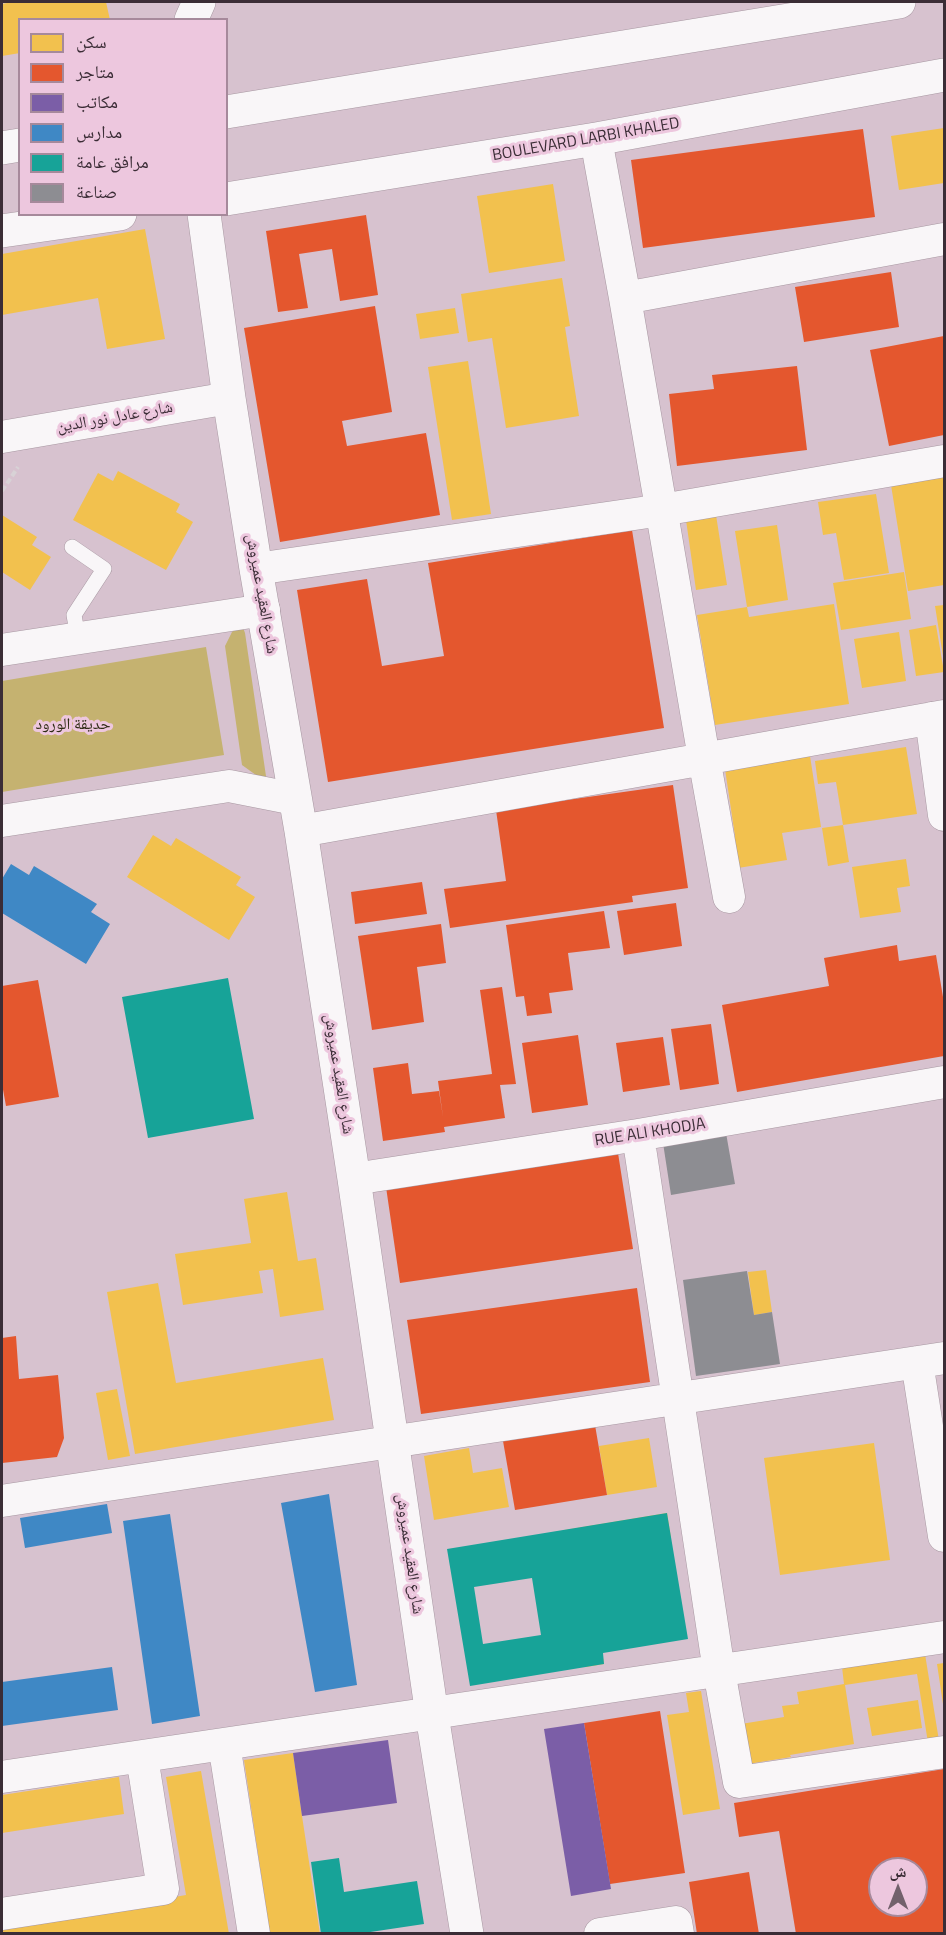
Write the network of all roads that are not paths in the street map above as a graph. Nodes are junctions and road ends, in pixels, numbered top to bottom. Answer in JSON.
{"nodes":[{"id":1,"x":199,"y":2,"type":"edge"},
{"id":2,"x":890,"y":2,"type":"edge"},
{"id":3,"x":795,"y":10,"type":"edge"},
{"id":4,"x":192,"y":18,"type":"edge"},
{"id":5,"x":945,"y":75,"type":"edge"},
{"id":6,"x":228,"y":112,"type":"edge"},
{"id":7,"x":596,"y":139,"type":"junction"},
{"id":8,"x":18,"y":145,"type":"edge"},
{"id":9,"x":2,"y":148,"type":"edge"},
{"id":10,"x":228,"y":199,"type":"edge"},
{"id":11,"x":106,"y":216,"type":"edge"},
{"id":12,"x":204,"y":216,"type":"edge"},
{"id":13,"x":2,"y":231,"type":"edge"},
{"id":14,"x":945,"y":239,"type":"edge"},
{"id":15,"x":625,"y":298,"type":"junction"},
{"id":16,"x":229,"y":398,"type":"junction"},
{"id":17,"x":2,"y":437,"type":"edge"},
{"id":18,"x":945,"y":461,"type":"edge"},
{"id":19,"x":662,"y":510,"type":"junction"},
{"id":20,"x":72,"y":547,"type":"dead end"},
{"id":21,"x":256,"y":569,"type":"junction"},
{"id":22,"x":264,"y":610,"type":"junction"},
{"id":23,"x":78,"y":638,"type":"junction"},
{"id":24,"x":2,"y":650,"type":"edge"},
{"id":25,"x":938,"y":717,"type":"edge"},
{"id":26,"x":704,"y":758,"type":"junction"},
{"id":27,"x":298,"y":815,"type":"junction"},
{"id":28,"x":945,"y":815,"type":"edge"},
{"id":29,"x":2,"y":821,"type":"edge"},
{"id":30,"x":729,"y":897,"type":"dead end"},
{"id":31,"x":945,"y":1082,"type":"edge"},
{"id":32,"x":638,"y":1135,"type":"junction"},
{"id":33,"x":354,"y":1179,"type":"junction"},
{"id":34,"x":931,"y":1360,"type":"edge"},
{"id":35,"x":678,"y":1398,"type":"junction"},
{"id":36,"x":392,"y":1441,"type":"junction"},
{"id":37,"x":2,"y":1501,"type":"edge"},
{"id":38,"x":945,"y":1536,"type":"edge"},
{"id":39,"x":945,"y":1637,"type":"edge"},
{"id":40,"x":719,"y":1671,"type":"junction"},
{"id":41,"x":432,"y":1715,"type":"junction"},
{"id":42,"x":224,"y":1744,"type":"junction"},
{"id":43,"x":945,"y":1752,"type":"edge"},
{"id":44,"x":142,"y":1757,"type":"junction"},
{"id":45,"x":2,"y":1778,"type":"edge"},
{"id":46,"x":2,"y":1914,"type":"edge"},
{"id":47,"x":254,"y":1934,"type":"edge"},
{"id":48,"x":467,"y":1934,"type":"edge"},
{"id":49,"x":600,"y":1934,"type":"edge"},
{"id":50,"x":678,"y":1934,"type":"edge"}],
"edges":[{"from":1,"to":4,"type":"main road"},
{"from":2,"to":3,"type":"main road"},
{"from":3,"to":6,"type":"main road"},
{"from":5,"to":7,"type":"main road","name":"BOULEVARD LARBI KHALED"},
{"from":7,"to":10,"type":"main road","name":"BOULEVARD LARBI KHALED"},
{"from":7,"to":15,"type":"street"},
{"from":8,"to":9,"type":"main road"},
{"from":11,"to":13,"type":"main road"},
{"from":12,"to":16,"type":"main road","name":"شارع العقيد عميروش"},
{"from":14,"to":15,"type":"street"},
{"from":15,"to":19,"type":"street"},
{"from":16,"to":17,"type":"street","name":"شارع عادل نور الدين"},
{"from":16,"to":21,"type":"main road","name":"شارع العقيد عميروش"},
{"from":18,"to":19,"type":"street"},
{"from":19,"to":21,"type":"street"},
{"from":19,"to":26,"type":"street"},
{"from":20,"to":23,"type":"lane"},
{"from":21,"to":22,"type":"main road","name":"شارع العقيد عميروش"},
{"from":22,"to":23,"type":"street"},
{"from":22,"to":27,"type":"main road","name":"شارع العقيد عميروش"},
{"from":23,"to":24,"type":"street"},
{"from":25,"to":26,"type":"street"},
{"from":25,"to":28,"type":"street"},
{"from":26,"to":27,"type":"street"},
{"from":26,"to":30,"type":"street"},
{"from":27,"to":29,"type":"street"},
{"from":27,"to":33,"type":"main road","name":"شارع العقيد عميروش"},
{"from":31,"to":32,"type":"street","name":"RUE ALI KHODJA"},
{"from":32,"to":33,"type":"street","name":"RUE ALI KHODJA"},
{"from":32,"to":35,"type":"street"},
{"from":33,"to":36,"type":"main road","name":"شارع العقيد عميروش"},
{"from":34,"to":35,"type":"street"},
{"from":34,"to":38,"type":"street"},
{"from":35,"to":36,"type":"street"},
{"from":35,"to":40,"type":"street"},
{"from":36,"to":37,"type":"street"},
{"from":36,"to":41,"type":"main road","name":"شارع العقيد عميروش"},
{"from":39,"to":40,"type":"street"},
{"from":40,"to":41,"type":"street"},
{"from":40,"to":43,"type":"street"},
{"from":41,"to":42,"type":"street"},
{"from":41,"to":48,"type":"main road","name":"شارع العقيد عميروش"},
{"from":42,"to":44,"type":"street"},
{"from":42,"to":47,"type":"street"},
{"from":44,"to":45,"type":"street"},
{"from":44,"to":46,"type":"street"},
{"from":49,"to":50,"type":"street"}]}
